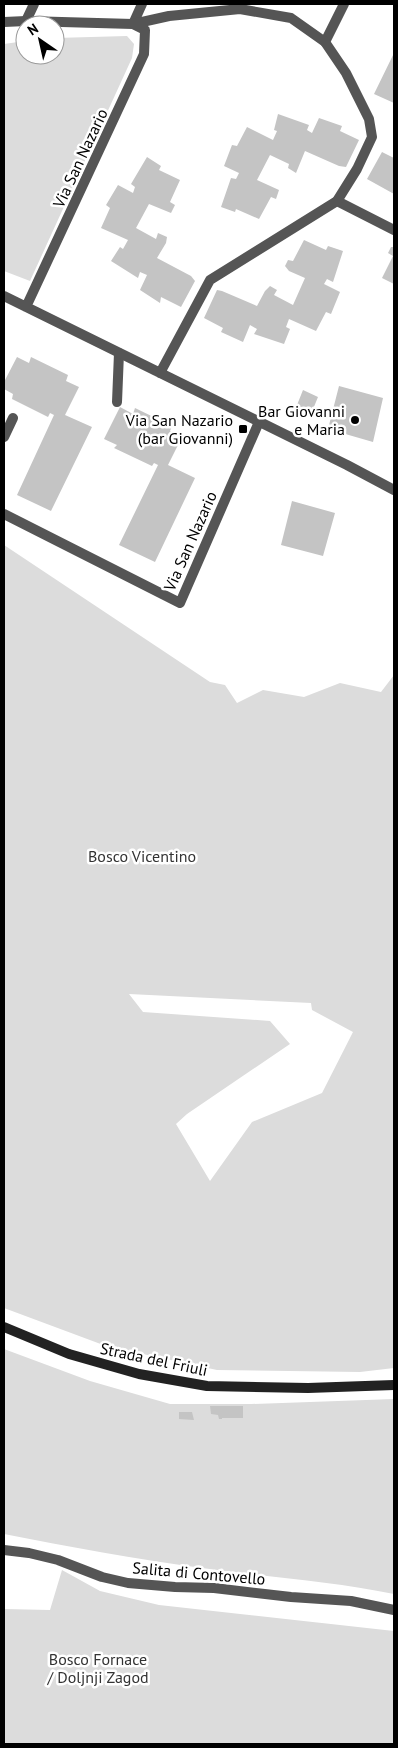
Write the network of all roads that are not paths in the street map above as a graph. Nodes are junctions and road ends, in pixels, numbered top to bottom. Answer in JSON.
{"nodes":[{"id":1,"x":142,"y":4,"type":"edge"},
{"id":2,"x":344,"y":4,"type":"edge"},
{"id":3,"x":241,"y":6,"type":"edge"},
{"id":4,"x":65,"y":22,"type":"edge"},
{"id":5,"x":133,"y":24,"type":"junction"},
{"id":6,"x":325,"y":42,"type":"junction"},
{"id":7,"x":337,"y":202,"type":"junction"},
{"id":8,"x":394,"y":230,"type":"edge"},
{"id":9,"x":4,"y":296,"type":"edge"},
{"id":10,"x":26,"y":307,"type":"junction"},
{"id":11,"x":119,"y":353,"type":"junction"},
{"id":12,"x":160,"y":373,"type":"junction"},
{"id":13,"x":116,"y":402,"type":"dead end"},
{"id":14,"x":13,"y":418,"type":"dead end"},
{"id":15,"x":259,"y":422,"type":"junction"},
{"id":16,"x":4,"y":437,"type":"edge"},
{"id":17,"x":394,"y":490,"type":"edge"},
{"id":18,"x":4,"y":514,"type":"edge"},
{"id":19,"x":4,"y":1327,"type":"edge"},
{"id":20,"x":394,"y":1385,"type":"edge"},
{"id":21,"x":4,"y":1550,"type":"edge"},
{"id":22,"x":394,"y":1610,"type":"edge"}],
"edges":[{"from":1,"to":5,"type":"street"},
{"from":2,"to":6,"type":"street"},
{"from":3,"to":5,"type":"street"},
{"from":3,"to":6,"type":"street"},
{"from":4,"to":5,"type":"street"},
{"from":5,"to":10,"type":"street","name":"Via San Nazario"},
{"from":6,"to":7,"type":"street"},
{"from":7,"to":8,"type":"street"},
{"from":7,"to":12,"type":"street"},
{"from":9,"to":10,"type":"street"},
{"from":10,"to":11,"type":"street"},
{"from":11,"to":12,"type":"street"},
{"from":11,"to":13,"type":"street"},
{"from":12,"to":15,"type":"street"},
{"from":14,"to":16,"type":"street"},
{"from":15,"to":17,"type":"street"},
{"from":15,"to":18,"type":"street","name":"Via San Nazario"},
{"from":19,"to":20,"type":"main road","name":"Strada del Friuli"},
{"from":21,"to":22,"type":"street","name":"Salita di Contovello"}]}
